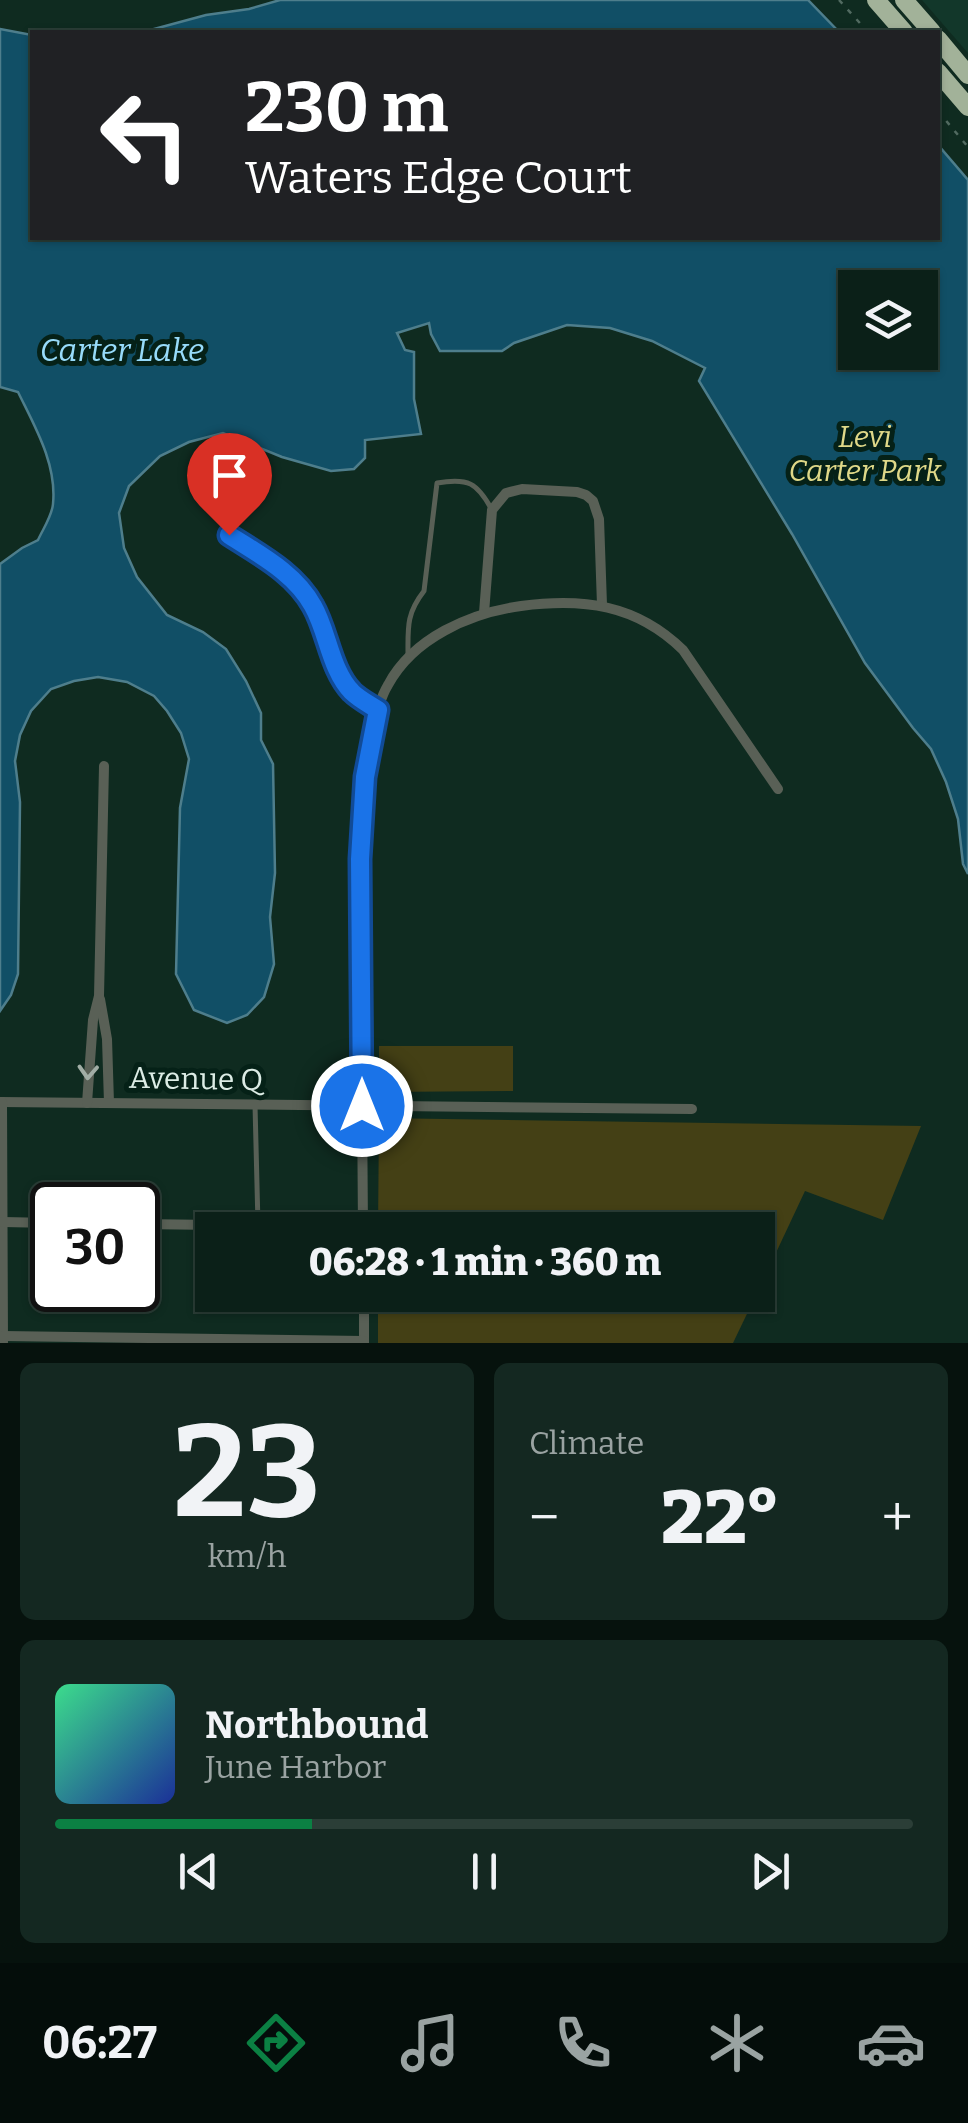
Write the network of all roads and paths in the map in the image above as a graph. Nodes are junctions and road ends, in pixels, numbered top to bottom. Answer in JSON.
{"nodes":[{"id":1,"x":839,"y":0,"type":"edge"},
{"id":2,"x":876,"y":0,"type":"edge"},
{"id":3,"x":904,"y":0,"type":"edge"},
{"id":4,"x":866,"y":30,"type":"edge"},
{"id":5,"x":902,"y":30,"type":"edge"},
{"id":6,"x":930,"y":30,"type":"edge"},
{"id":7,"x":940,"y":41,"type":"edge"},
{"id":8,"x":940,"y":74,"type":"edge"},
{"id":9,"x":968,"y":75,"type":"edge"},
{"id":10,"x":968,"y":108,"type":"edge"},
{"id":11,"x":940,"y":113,"type":"edge"},
{"id":12,"x":968,"y":146,"type":"edge"},
{"id":13,"x":492,"y":510,"type":"junction"},
{"id":14,"x":229,"y":535,"type":"dead end"},
{"id":15,"x":602,"y":606,"type":"junction"},
{"id":16,"x":484,"y":613,"type":"junction"},
{"id":17,"x":408,"y":658,"type":"junction"},
{"id":18,"x":378,"y":710,"type":"junction"},
{"id":19,"x":104,"y":766,"type":"dead end"},
{"id":20,"x":778,"y":789,"type":"dead end"},
{"id":21,"x":99,"y":996,"type":"junction"},
{"id":22,"x":1,"y":1102,"type":"edge"},
{"id":23,"x":87,"y":1102,"type":"junction"},
{"id":24,"x":110,"y":1103,"type":"junction"},
{"id":25,"x":255,"y":1104,"type":"junction"},
{"id":26,"x":362,"y":1106,"type":"junction"},
{"id":27,"x":692,"y":1110,"type":"dead end"},
{"id":28,"x":258,"y":1212,"type":"edge"},
{"id":29,"x":363,"y":1212,"type":"edge"},
{"id":30,"x":2,"y":1222,"type":"junction"},
{"id":31,"x":30,"y":1222,"type":"edge"},
{"id":32,"x":160,"y":1224,"type":"edge"},
{"id":33,"x":195,"y":1225,"type":"edge"},
{"id":34,"x":364,"y":1312,"type":"edge"},
{"id":35,"x":3,"y":1340,"type":"edge"},
{"id":36,"x":364,"y":1342,"type":"edge"}],
"edges":[{"from":1,"to":4,"type":"path"},
{"from":2,"to":5,"type":"highway"},
{"from":3,"to":6,"type":"highway"},
{"from":7,"to":9,"type":"highway"},
{"from":8,"to":10,"type":"highway"},
{"from":11,"to":12,"type":"path"},
{"from":13,"to":15,"type":"street"},
{"from":13,"to":16,"type":"street"},
{"from":13,"to":17,"type":"lane"},
{"from":14,"to":18,"type":"street"},
{"from":15,"to":16,"type":"street"},
{"from":15,"to":20,"type":"street"},
{"from":16,"to":17,"type":"street"},
{"from":17,"to":18,"type":"street"},
{"from":18,"to":26,"type":"street"},
{"from":19,"to":21,"type":"street"},
{"from":21,"to":23,"type":"street","one_way":true},
{"from":21,"to":24,"type":"street"},
{"from":22,"to":23,"type":"street","name":"Avenue Q"},
{"from":22,"to":30,"type":"street"},
{"from":23,"to":24,"type":"street","name":"Avenue Q"},
{"from":24,"to":25,"type":"street","name":"Avenue Q"},
{"from":25,"to":26,"type":"street","name":"Avenue Q"},
{"from":25,"to":28,"type":"lane"},
{"from":26,"to":27,"type":"street","name":"Avenue Q"},
{"from":26,"to":29,"type":"street"},
{"from":30,"to":31,"type":"street"},
{"from":30,"to":35,"type":"street"},
{"from":32,"to":33,"type":"street"},
{"from":34,"to":36,"type":"street"},
{"from":35,"to":36,"type":"street"}]}
